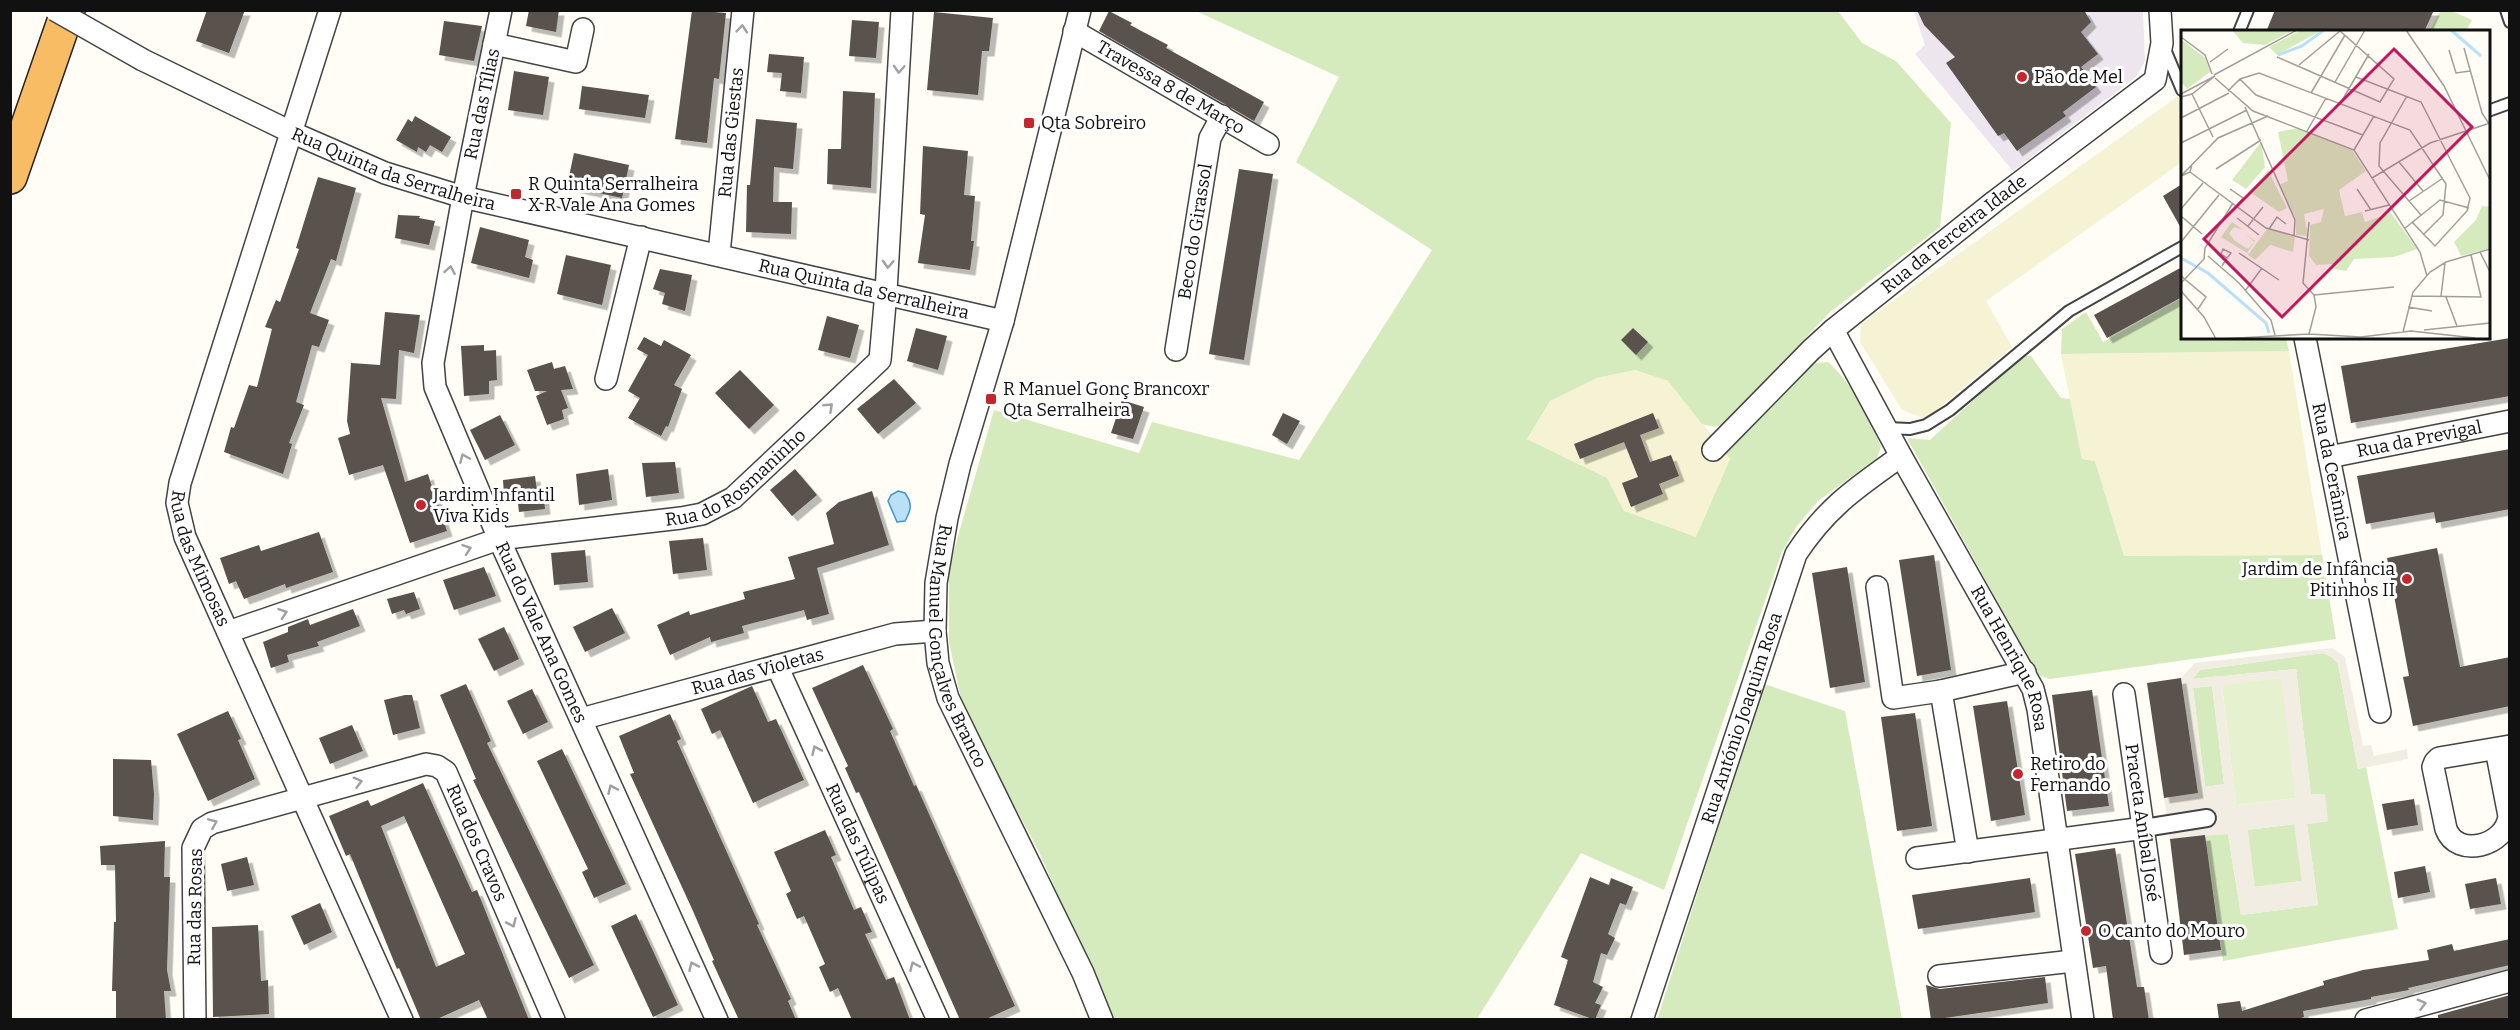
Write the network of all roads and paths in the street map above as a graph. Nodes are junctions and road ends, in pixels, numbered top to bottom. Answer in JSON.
{"nodes":[{"id":1,"x":55,"y":10,"type":"edge"},
{"id":2,"x":68,"y":10,"type":"edge"},
{"id":3,"x":330,"y":10,"type":"edge"},
{"id":4,"x":501,"y":10,"type":"edge"},
{"id":5,"x":743,"y":10,"type":"edge"},
{"id":6,"x":902,"y":10,"type":"edge"},
{"id":7,"x":2160,"y":10,"type":"edge"},
{"id":8,"x":2248,"y":10,"type":"edge"},
{"id":9,"x":2506,"y":10,"type":"edge"},
{"id":10,"x":1077,"y":21,"type":"edge"},
{"id":11,"x":2510,"y":22,"type":"edge"},
{"id":12,"x":583,"y":29,"type":"dead end"},
{"id":13,"x":2240,"y":30,"type":"edge"},
{"id":14,"x":2162,"y":43,"type":"junction"},
{"id":15,"x":494,"y":44,"type":"junction"},
{"id":16,"x":2181,"y":88,"type":"edge"},
{"id":17,"x":2510,"y":103,"type":"edge"},
{"id":18,"x":2490,"y":110,"type":"edge"},
{"id":19,"x":1222,"y":116,"type":"junction"},
{"id":20,"x":291,"y":132,"type":"junction"},
{"id":21,"x":1268,"y":144,"type":"dead end"},
{"id":22,"x":10,"y":177,"type":"edge"},
{"id":23,"x":463,"y":197,"type":"junction"},
{"id":24,"x":640,"y":237,"type":"junction"},
{"id":25,"x":2181,"y":248,"type":"edge"},
{"id":26,"x":720,"y":254,"type":"junction"},
{"id":27,"x":886,"y":292,"type":"junction"},
{"id":28,"x":1003,"y":321,"type":"junction"},
{"id":29,"x":1833,"y":330,"type":"junction"},
{"id":30,"x":2306,"y":339,"type":"edge"},
{"id":31,"x":1176,"y":350,"type":"dead end"},
{"id":32,"x":606,"y":379,"type":"dead end"},
{"id":33,"x":2510,"y":421,"type":"edge"},
{"id":34,"x":1886,"y":428,"type":"junction"},
{"id":35,"x":1713,"y":450,"type":"dead end"},
{"id":36,"x":1901,"y":456,"type":"junction"},
{"id":37,"x":2329,"y":458,"type":"junction"},
{"id":38,"x":499,"y":539,"type":"junction"},
{"id":39,"x":1877,"y":587,"type":"dead end"},
{"id":40,"x":935,"y":631,"type":"junction"},
{"id":41,"x":228,"y":632,"type":"junction"},
{"id":42,"x":777,"y":666,"type":"junction"},
{"id":43,"x":2025,"y":672,"type":"junction"},
{"id":44,"x":1941,"y":691,"type":"junction"},
{"id":45,"x":2124,"y":694,"type":"dead end"},
{"id":46,"x":2380,"y":712,"type":"dead end"},
{"id":47,"x":581,"y":719,"type":"junction"},
{"id":48,"x":2503,"y":748,"type":"edge"},
{"id":49,"x":301,"y":797,"type":"junction"},
{"id":50,"x":2206,"y":818,"type":"dead end"},
{"id":51,"x":2144,"y":828,"type":"junction"},
{"id":52,"x":2056,"y":839,"type":"junction"},
{"id":53,"x":1968,"y":852,"type":"junction"},
{"id":54,"x":1917,"y":858,"type":"dead end"},
{"id":55,"x":2160,"y":953,"type":"dead end"},
{"id":56,"x":2073,"y":961,"type":"junction"},
{"id":57,"x":1939,"y":976,"type":"dead end"},
{"id":58,"x":2510,"y":981,"type":"edge"},
{"id":59,"x":195,"y":1020,"type":"edge"},
{"id":60,"x":402,"y":1020,"type":"edge"},
{"id":61,"x":554,"y":1020,"type":"edge"},
{"id":62,"x":717,"y":1020,"type":"edge"},
{"id":63,"x":938,"y":1020,"type":"edge"},
{"id":64,"x":1102,"y":1020,"type":"edge"},
{"id":65,"x":1642,"y":1020,"type":"edge"},
{"id":66,"x":2084,"y":1020,"type":"edge"},
{"id":67,"x":2366,"y":1020,"type":"edge"}],
"edges":[{"from":1,"to":20,"type":"street","name":"Rua Quinta da Serralheira","bridge":true},
{"from":2,"to":22,"type":"highway"},
{"from":3,"to":20,"type":"street","name":"Rua das Mimosas"},
{"from":4,"to":15,"type":"street","name":"Rua das Tílias"},
{"from":26,"to":5,"type":"street","name":"Rua das Giestas","one_way":true},
{"from":6,"to":27,"type":"street","name":"Rua do Rosmaninho","one_way":true},
{"from":7,"to":14,"type":"street","name":"Rua da Terceira Idade"},
{"from":8,"to":13,"type":"lane"},
{"from":9,"to":11,"type":"lane"},
{"from":10,"to":19,"type":"street","name":"Travessa 8 de Março"},
{"from":10,"to":28,"type":"street","name":"Rua Manuel Gonçalves Branco"},
{"from":12,"to":15,"type":"street"},
{"from":14,"to":16,"type":"lane"},
{"from":14,"to":29,"type":"street","name":"Rua da Terceira Idade"},
{"from":15,"to":23,"type":"street","name":"Rua das Tílias"},
{"from":17,"to":18,"type":"lane"},
{"from":19,"to":21,"type":"street","name":"Travessa 8 de Março"},
{"from":19,"to":31,"type":"street","name":"Beco do Girassol"},
{"from":20,"to":23,"type":"street","name":"Rua Quinta da Serralheira"},
{"from":20,"to":41,"type":"street","name":"Rua das Mimosas"},
{"from":23,"to":24,"type":"street","name":"Rua Quinta da Serralheira"},
{"from":38,"to":23,"type":"street","name":"Rua do Vale Ana Gomes","one_way":true},
{"from":24,"to":26,"type":"street","name":"Rua Quinta da Serralheira"},
{"from":24,"to":32,"type":"street"},
{"from":25,"to":34,"type":"lane"},
{"from":26,"to":27,"type":"street","name":"Rua Quinta da Serralheira"},
{"from":27,"to":28,"type":"street","name":"Rua Quinta da Serralheira"},
{"from":38,"to":27,"type":"street","name":"Rua do Rosmaninho","one_way":true},
{"from":28,"to":40,"type":"street","name":"Rua Manuel Gonçalves Branco"},
{"from":29,"to":34,"type":"street","name":"Rua Henrique Rosa"},
{"from":29,"to":35,"type":"street","name":"Rua da Terceira Idade"},
{"from":30,"to":37,"type":"street","name":"Rua da Cerâmica"},
{"from":33,"to":37,"type":"street","name":"Rua da Previgal"},
{"from":34,"to":36,"type":"street","name":"Rua Henrique Rosa"},
{"from":36,"to":43,"type":"street","name":"Rua Henrique Rosa"},
{"from":36,"to":65,"type":"street","name":"Rua António Joaquim Rosa"},
{"from":37,"to":46,"type":"street","name":"Rua da Cerâmica"},
{"from":41,"to":38,"type":"street","name":"Rua do Rosmaninho","one_way":true},
{"from":38,"to":47,"type":"street","name":"Rua do Vale Ana Gomes"},
{"from":39,"to":44,"type":"street"},
{"from":40,"to":42,"type":"street","name":"Rua das Violetas"},
{"from":40,"to":64,"type":"street","name":"Rua Manuel Gonçalves Branco"},
{"from":41,"to":49,"type":"street","name":"Rua das Mimosas"},
{"from":42,"to":47,"type":"street","name":"Rua das Violetas"},
{"from":63,"to":42,"type":"street","name":"Rua das Túlipas","one_way":true},
{"from":43,"to":44,"type":"street"},
{"from":43,"to":52,"type":"street","name":"Rua Henrique Rosa"},
{"from":44,"to":53,"type":"street"},
{"from":45,"to":51,"type":"street","name":"Praceta Aníbal José"},
{"from":62,"to":47,"type":"street","name":"Rua do Vale Ana Gomes","one_way":true},
{"from":48,"to":48,"type":"street"},
{"from":59,"to":49,"type":"street","name":"Rua das Rosas","one_way":true},
{"from":49,"to":60,"type":"street","name":"Rua das Mimosas"},
{"from":49,"to":61,"type":"street","name":"Rua dos Cravos","one_way":true},
{"from":50,"to":51,"type":"street"},
{"from":51,"to":52,"type":"street"},
{"from":51,"to":55,"type":"street","name":"Praceta Aníbal José"},
{"from":52,"to":53,"type":"street"},
{"from":52,"to":56,"type":"street","name":"Rua Henrique Rosa"},
{"from":53,"to":54,"type":"street"},
{"from":56,"to":57,"type":"street"},
{"from":56,"to":66,"type":"street","name":"Rua Henrique Rosa"},
{"from":67,"to":58,"type":"street","one_way":true}]}
